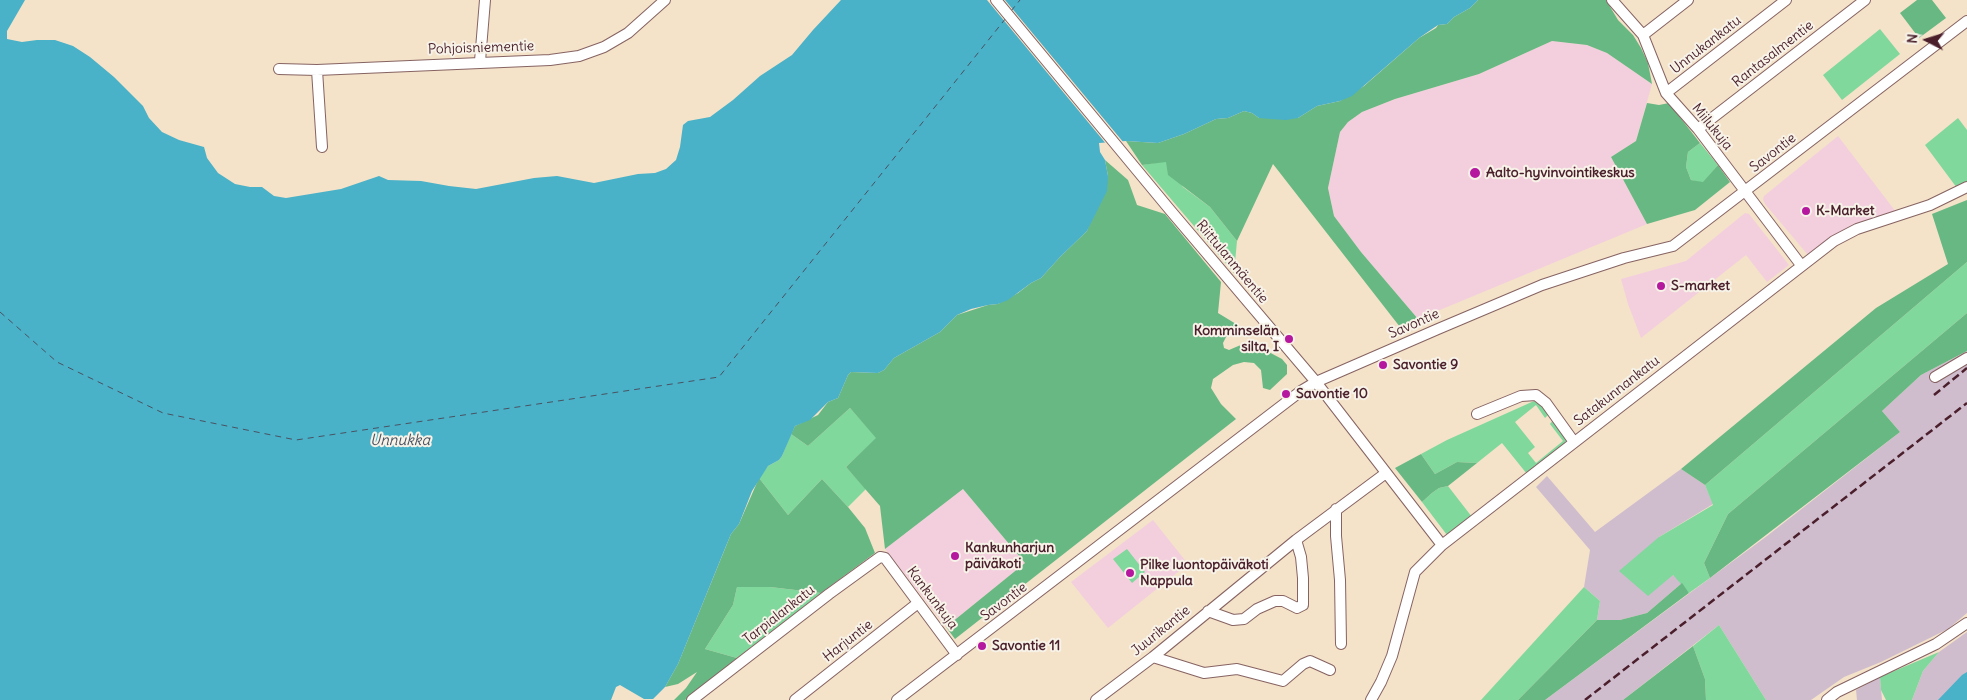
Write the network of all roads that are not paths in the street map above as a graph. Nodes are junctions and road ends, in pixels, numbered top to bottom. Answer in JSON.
{"nodes":[{"id":1,"x":485,"y":0,"type":"edge"},
{"id":2,"x":665,"y":0,"type":"edge"},
{"id":3,"x":996,"y":0,"type":"edge"},
{"id":4,"x":1612,"y":0,"type":"edge"},
{"id":5,"x":1688,"y":0,"type":"edge"},
{"id":6,"x":1786,"y":0,"type":"edge"},
{"id":7,"x":1865,"y":0,"type":"edge"},
{"id":8,"x":1967,"y":21,"type":"edge"},
{"id":9,"x":1643,"y":35,"type":"junction"},
{"id":10,"x":480,"y":61,"type":"junction"},
{"id":11,"x":279,"y":69,"type":"dead end"},
{"id":12,"x":318,"y":70,"type":"junction"},
{"id":13,"x":1666,"y":93,"type":"junction"},
{"id":14,"x":1698,"y":129,"type":"junction"},
{"id":15,"x":322,"y":147,"type":"dead end"},
{"id":16,"x":1967,"y":187,"type":"edge"},
{"id":17,"x":1745,"y":192,"type":"junction"},
{"id":18,"x":1801,"y":265,"type":"junction"},
{"id":19,"x":1967,"y":358,"type":"edge"},
{"id":20,"x":1935,"y":377,"type":"dead end"},
{"id":21,"x":1316,"y":382,"type":"junction"},
{"id":22,"x":1477,"y":414,"type":"dead end"},
{"id":23,"x":1574,"y":442,"type":"junction"},
{"id":24,"x":1386,"y":473,"type":"junction"},
{"id":25,"x":1336,"y":509,"type":"junction"},
{"id":26,"x":1296,"y":540,"type":"junction"},
{"id":27,"x":1442,"y":545,"type":"junction"},
{"id":28,"x":885,"y":558,"type":"joint"},
{"id":29,"x":918,"y":603,"type":"junction"},
{"id":30,"x":1208,"y":611,"type":"junction"},
{"id":31,"x":1967,"y":623,"type":"edge"},
{"id":32,"x":1341,"y":644,"type":"dead end"},
{"id":33,"x":957,"y":654,"type":"junction"},
{"id":34,"x":1153,"y":657,"type":"junction"},
{"id":35,"x":1330,"y":670,"type":"dead end"},
{"id":36,"x":692,"y":700,"type":"edge"},
{"id":37,"x":795,"y":700,"type":"edge"},
{"id":38,"x":897,"y":700,"type":"edge"},
{"id":39,"x":1096,"y":700,"type":"edge"},
{"id":40,"x":1371,"y":700,"type":"edge"},
{"id":41,"x":1827,"y":700,"type":"edge"}],
"edges":[{"from":1,"to":10,"type":"street"},
{"from":2,"to":10,"type":"street","name":"Pohjoisniementie"},
{"from":3,"to":21,"type":"street","name":"Riittulanmäentie"},
{"from":4,"to":9,"type":"street","name":"Miilukuja"},
{"from":5,"to":9,"type":"street"},
{"from":6,"to":13,"type":"street","name":"Unnukankatu"},
{"from":7,"to":14,"type":"street","name":"Rantasalmentie"},
{"from":8,"to":17,"type":"street","name":"Savontie"},
{"from":9,"to":13,"type":"street","name":"Miilukuja"},
{"from":10,"to":12,"type":"street","name":"Pohjoisniementie"},
{"from":11,"to":12,"type":"street","name":"Pohjoisniementie"},
{"from":12,"to":15,"type":"street"},
{"from":13,"to":14,"type":"street","name":"Miilukuja"},
{"from":14,"to":17,"type":"street","name":"Miilukuja"},
{"from":16,"to":18,"type":"street","name":"Satakunnankatu"},
{"from":17,"to":18,"type":"street","name":"Miilukuja"},
{"from":17,"to":21,"type":"street","name":"Savontie"},
{"from":18,"to":23,"type":"street","name":"Satakunnankatu"},
{"from":19,"to":20,"type":"street"},
{"from":21,"to":24,"type":"street","name":"Riittulanmäentie"},
{"from":21,"to":33,"type":"street","name":"Savontie"},
{"from":22,"to":23,"type":"street"},
{"from":23,"to":27,"type":"street","name":"Satakunnankatu"},
{"from":24,"to":25,"type":"street","name":"Juurikantie"},
{"from":24,"to":27,"type":"street","name":"Riittulanmäentie"},
{"from":25,"to":26,"type":"street","name":"Juurikantie"},
{"from":25,"to":32,"type":"street"},
{"from":26,"to":30,"type":"street","name":"Juurikantie"},
{"from":26,"to":30,"type":"street"},
{"from":27,"to":40,"type":"street","name":"Satakunnankatu"},
{"from":28,"to":29,"type":"street","name":"Kankunkuja"},
{"from":28,"to":36,"type":"street","name":"Tarpialankatu"},
{"from":29,"to":33,"type":"street","name":"Kankunkuja"},
{"from":29,"to":37,"type":"street","name":"Harjuntie"},
{"from":30,"to":34,"type":"street","name":"Juurikantie"},
{"from":31,"to":41,"type":"street"},
{"from":33,"to":38,"type":"street","name":"Savontie"},
{"from":34,"to":35,"type":"street"},
{"from":34,"to":39,"type":"street","name":"Juurikantie"}]}
